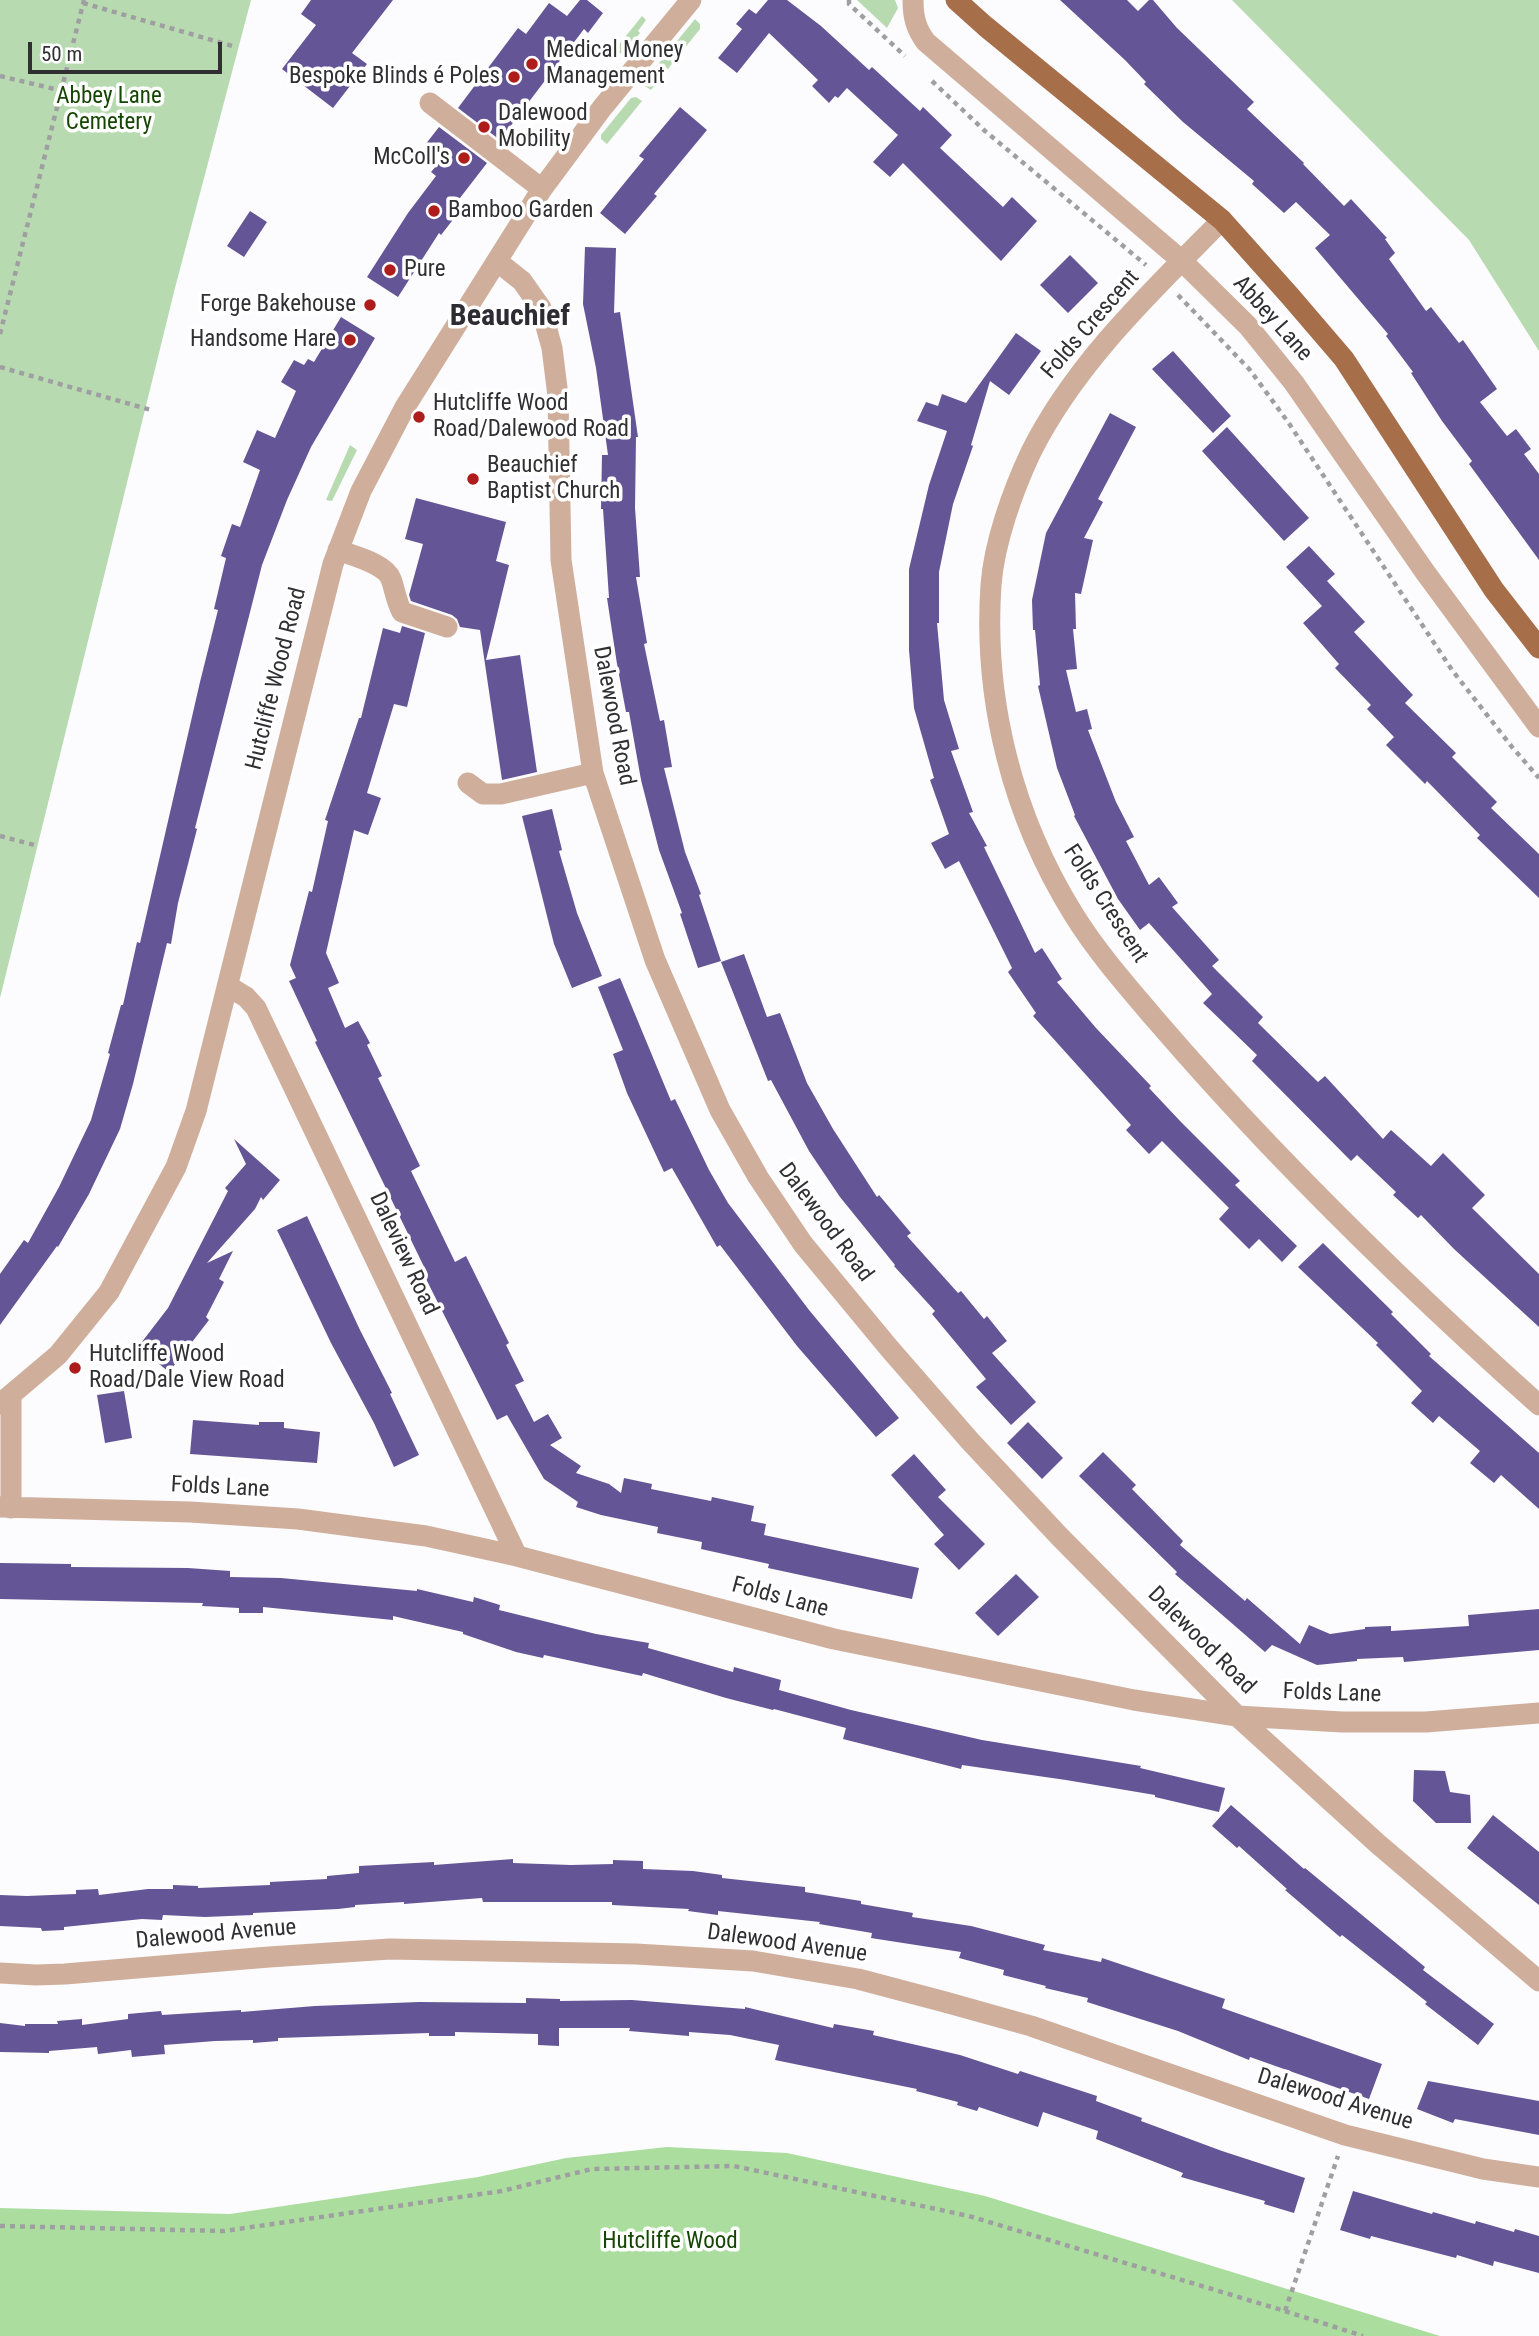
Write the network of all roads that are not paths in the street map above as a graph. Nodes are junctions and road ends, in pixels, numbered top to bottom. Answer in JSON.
{"nodes":[{"id":1,"x":691,"y":0,"type":"edge"},
{"id":2,"x":913,"y":0,"type":"edge"},
{"id":3,"x":957,"y":0,"type":"edge"},
{"id":4,"x":430,"y":103,"type":"dead end"},
{"id":5,"x":542,"y":189,"type":"junction"},
{"id":6,"x":1222,"y":220,"type":"junction"},
{"id":7,"x":1182,"y":261,"type":"junction"},
{"id":8,"x":498,"y":262,"type":"junction"},
{"id":9,"x":338,"y":550,"type":"junction"},
{"id":10,"x":447,"y":627,"type":"dead end"},
{"id":11,"x":1539,"y":648,"type":"edge"},
{"id":12,"x":1539,"y":727,"type":"edge"},
{"id":13,"x":593,"y":773,"type":"junction"},
{"id":14,"x":468,"y":783,"type":"dead end"},
{"id":15,"x":228,"y":986,"type":"junction"},
{"id":16,"x":6,"y":1400,"type":"edge"},
{"id":17,"x":1539,"y":1405,"type":"edge"},
{"id":18,"x":5,"y":1508,"type":"edge"},
{"id":19,"x":517,"y":1556,"type":"junction"},
{"id":20,"x":1539,"y":1713,"type":"edge"},
{"id":21,"x":1237,"y":1716,"type":"junction"},
{"id":22,"x":0,"y":1973,"type":"edge"},
{"id":23,"x":1539,"y":1981,"type":"edge"},
{"id":24,"x":1539,"y":2177,"type":"edge"}],
"edges":[{"from":1,"to":5,"type":"street","name":"Hutcliffe Wood Road"},
{"from":2,"to":7,"type":"street","name":"Abbey Lane"},
{"from":3,"to":6,"type":"main road","name":"Abbey Lane"},
{"from":4,"to":5,"type":"street"},
{"from":5,"to":8,"type":"street","name":"Hutcliffe Wood Road"},
{"from":6,"to":7,"type":"street","name":"Folds Crescent"},
{"from":6,"to":11,"type":"main road","name":"Abbey Lane"},
{"from":7,"to":12,"type":"street","name":"Abbey Lane"},
{"from":7,"to":17,"type":"street","name":"Folds Crescent"},
{"from":8,"to":9,"type":"street","name":"Hutcliffe Wood Road"},
{"from":8,"to":13,"type":"street","name":"Dalewood Road"},
{"from":9,"to":10,"type":"street"},
{"from":9,"to":15,"type":"street","name":"Hutcliffe Wood Road"},
{"from":13,"to":14,"type":"street"},
{"from":13,"to":21,"type":"street","name":"Dalewood Road"},
{"from":15,"to":16,"type":"street","name":"Hutcliffe Wood Road"},
{"from":15,"to":19,"type":"street","name":"Daleview Road"},
{"from":16,"to":18,"type":"street","name":"Folds Lane"},
{"from":18,"to":19,"type":"street","name":"Folds Lane"},
{"from":19,"to":21,"type":"street","name":"Folds Lane"},
{"from":20,"to":21,"type":"street","name":"Folds Lane"},
{"from":21,"to":23,"type":"street","name":"Dalewood Road"},
{"from":22,"to":24,"type":"street","name":"Dalewood Avenue"}]}
